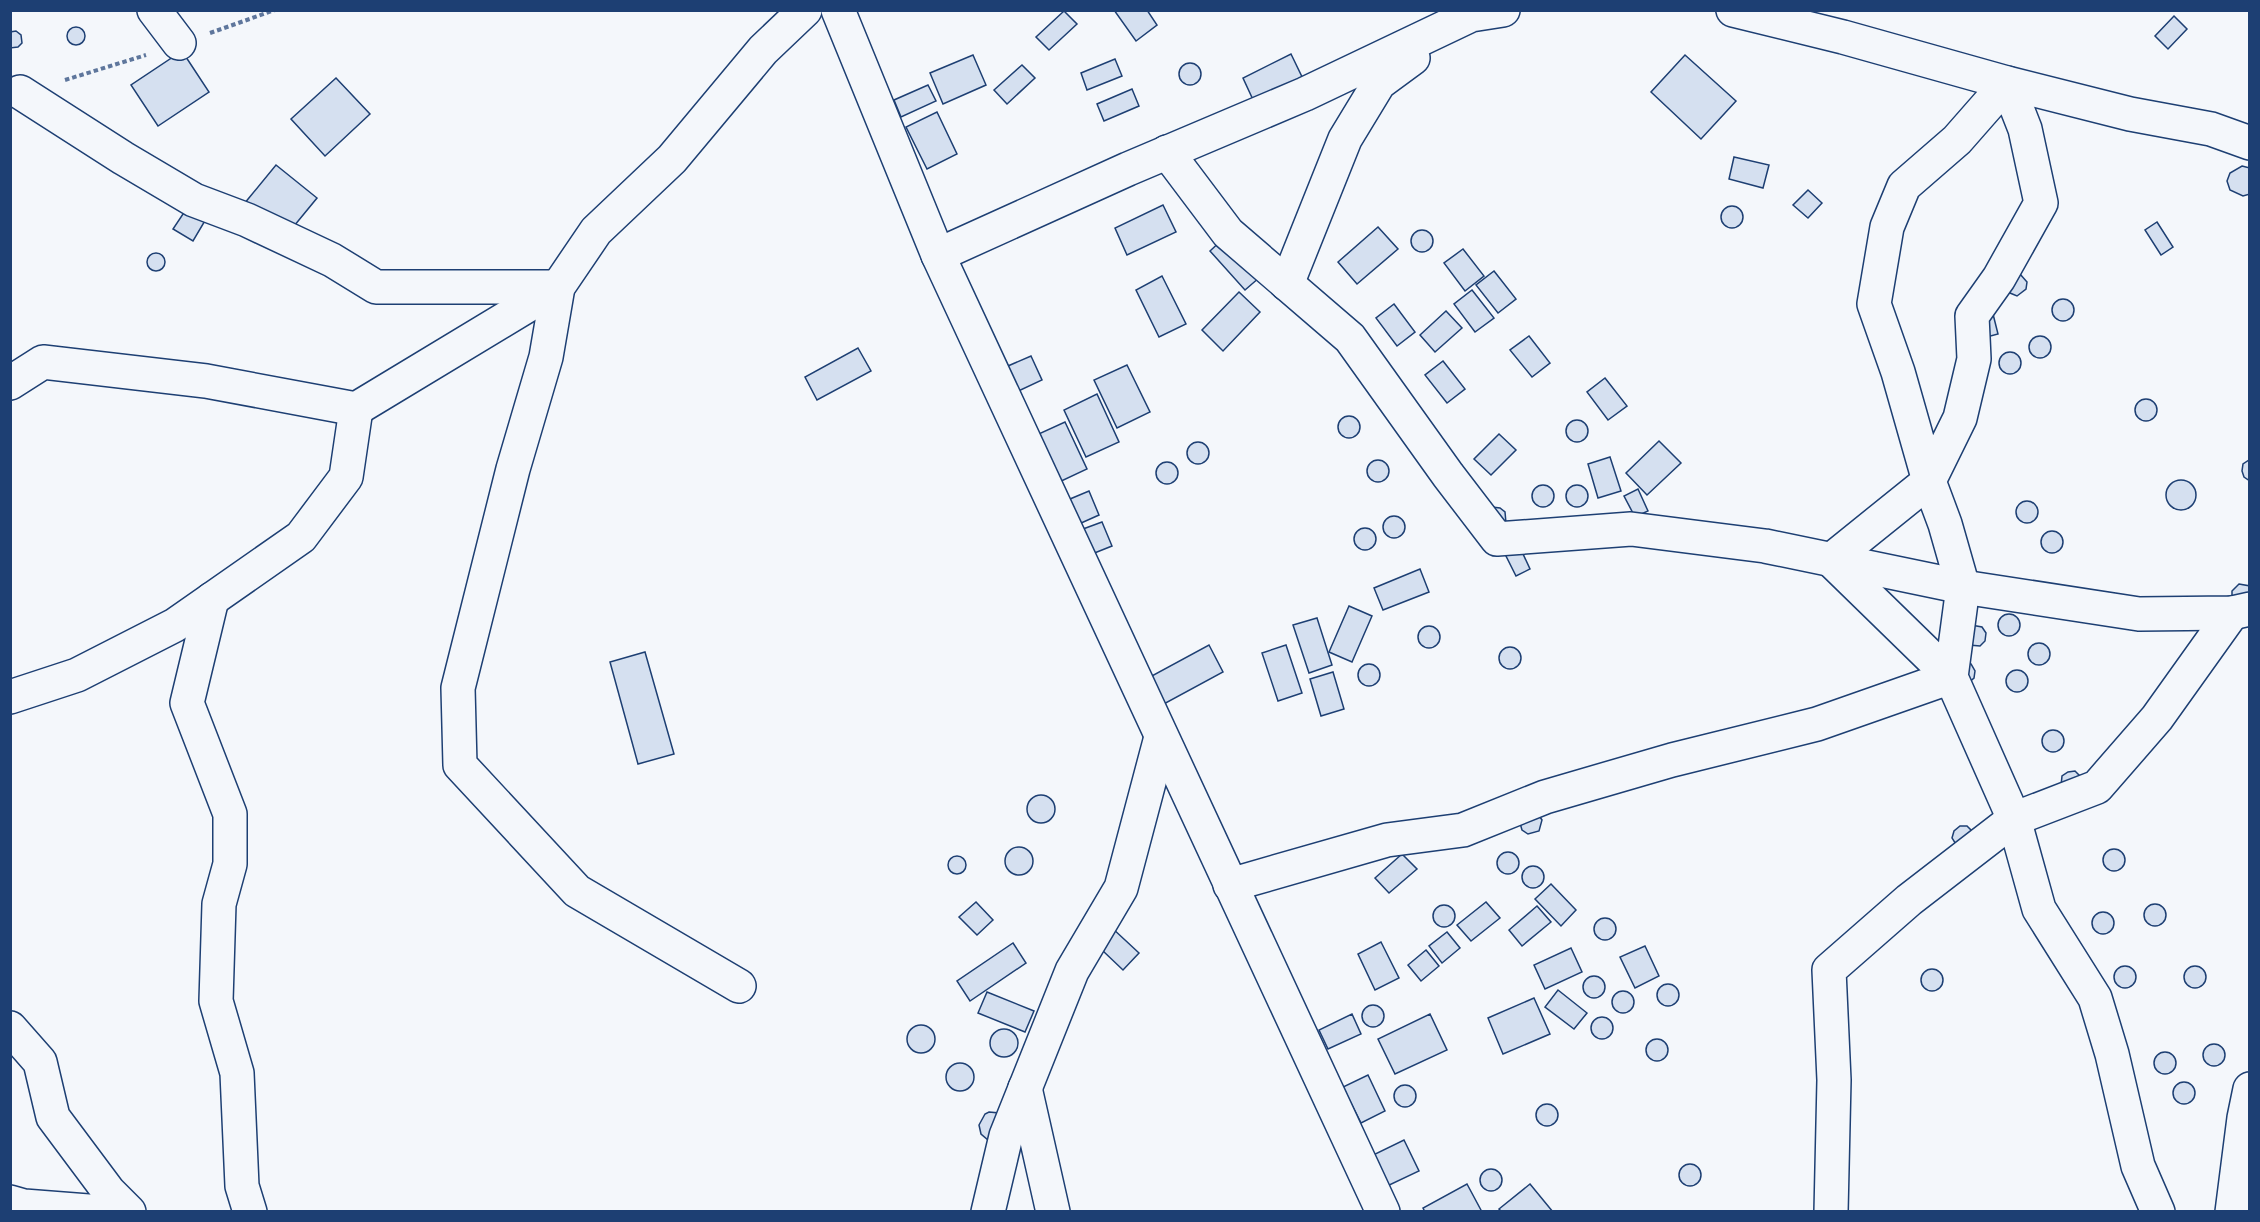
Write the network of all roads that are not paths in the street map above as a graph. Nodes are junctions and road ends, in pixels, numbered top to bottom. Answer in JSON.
{"nodes":[{"id":1,"x":153,"y":10,"type":"edge"},
{"id":2,"x":805,"y":10,"type":"edge"},
{"id":3,"x":838,"y":10,"type":"edge"},
{"id":4,"x":1503,"y":10,"type":"edge"},
{"id":5,"x":1733,"y":10,"type":"edge"},
{"id":6,"x":1472,"y":13,"type":"edge"},
{"id":7,"x":179,"y":43,"type":"dead end"},
{"id":8,"x":2007,"y":83,"type":"junction"},
{"id":9,"x":20,"y":92,"type":"dead end"},
{"id":10,"x":2250,"y":143,"type":"edge"},
{"id":11,"x":1167,"y":152,"type":"junction"},
{"id":12,"x":938,"y":255,"type":"junction"},
{"id":13,"x":1287,"y":284,"type":"junction"},
{"id":14,"x":558,"y":287,"type":"junction"},
{"id":15,"x":10,"y":383,"type":"edge"},
{"id":16,"x":356,"y":409,"type":"junction"},
{"id":17,"x":1929,"y":481,"type":"junction"},
{"id":18,"x":1831,"y":560,"type":"junction"},
{"id":19,"x":1963,"y":587,"type":"junction"},
{"id":20,"x":212,"y":599,"type":"junction"},
{"id":21,"x":2241,"y":611,"type":"edge"},
{"id":22,"x":1951,"y":677,"type":"junction"},
{"id":23,"x":10,"y":696,"type":"edge"},
{"id":24,"x":1161,"y":737,"type":"junction"},
{"id":25,"x":2014,"y":819,"type":"junction"},
{"id":26,"x":1230,"y":885,"type":"junction"},
{"id":27,"x":740,"y":986,"type":"dead end"},
{"id":28,"x":10,"y":1028,"type":"edge"},
{"id":29,"x":1025,"y":1088,"type":"junction"},
{"id":30,"x":2248,"y":1107,"type":"edge"},
{"id":31,"x":10,"y":1202,"type":"edge"},
{"id":32,"x":101,"y":1212,"type":"edge"},
{"id":33,"x":129,"y":1212,"type":"edge"},
{"id":34,"x":250,"y":1212,"type":"edge"},
{"id":35,"x":988,"y":1212,"type":"edge"},
{"id":36,"x":1053,"y":1212,"type":"edge"},
{"id":37,"x":1383,"y":1212,"type":"edge"},
{"id":38,"x":1831,"y":1212,"type":"edge"},
{"id":39,"x":2158,"y":1212,"type":"edge"},
{"id":40,"x":2232,"y":1212,"type":"edge"}],
"edges":[{"from":1,"to":7,"type":"street"},
{"from":2,"to":14,"type":"street"},
{"from":3,"to":12,"type":"street"},
{"from":4,"to":6,"type":"street"},
{"from":5,"to":8,"type":"street"},
{"from":6,"to":11,"type":"street"},
{"from":6,"to":13,"type":"street"},
{"from":8,"to":10,"type":"street"},
{"from":8,"to":17,"type":"street"},
{"from":8,"to":17,"type":"street"},
{"from":9,"to":14,"type":"street"},
{"from":11,"to":12,"type":"street"},
{"from":11,"to":13,"type":"street"},
{"from":12,"to":24,"type":"street"},
{"from":13,"to":18,"type":"street"},
{"from":14,"to":16,"type":"street"},
{"from":14,"to":27,"type":"street"},
{"from":15,"to":16,"type":"street"},
{"from":16,"to":20,"type":"street"},
{"from":17,"to":18,"type":"street"},
{"from":17,"to":19,"type":"street"},
{"from":18,"to":19,"type":"street"},
{"from":18,"to":22,"type":"street"},
{"from":19,"to":21,"type":"street"},
{"from":19,"to":22,"type":"street"},
{"from":20,"to":23,"type":"street"},
{"from":20,"to":34,"type":"street"},
{"from":21,"to":25,"type":"street"},
{"from":22,"to":25,"type":"street"},
{"from":22,"to":26,"type":"street"},
{"from":24,"to":26,"type":"street"},
{"from":24,"to":29,"type":"street"},
{"from":25,"to":38,"type":"street"},
{"from":25,"to":39,"type":"street"},
{"from":26,"to":37,"type":"street"},
{"from":28,"to":33,"type":"street"},
{"from":29,"to":35,"type":"street"},
{"from":29,"to":36,"type":"street"},
{"from":30,"to":40,"type":"street"},
{"from":31,"to":32,"type":"street"}]}
